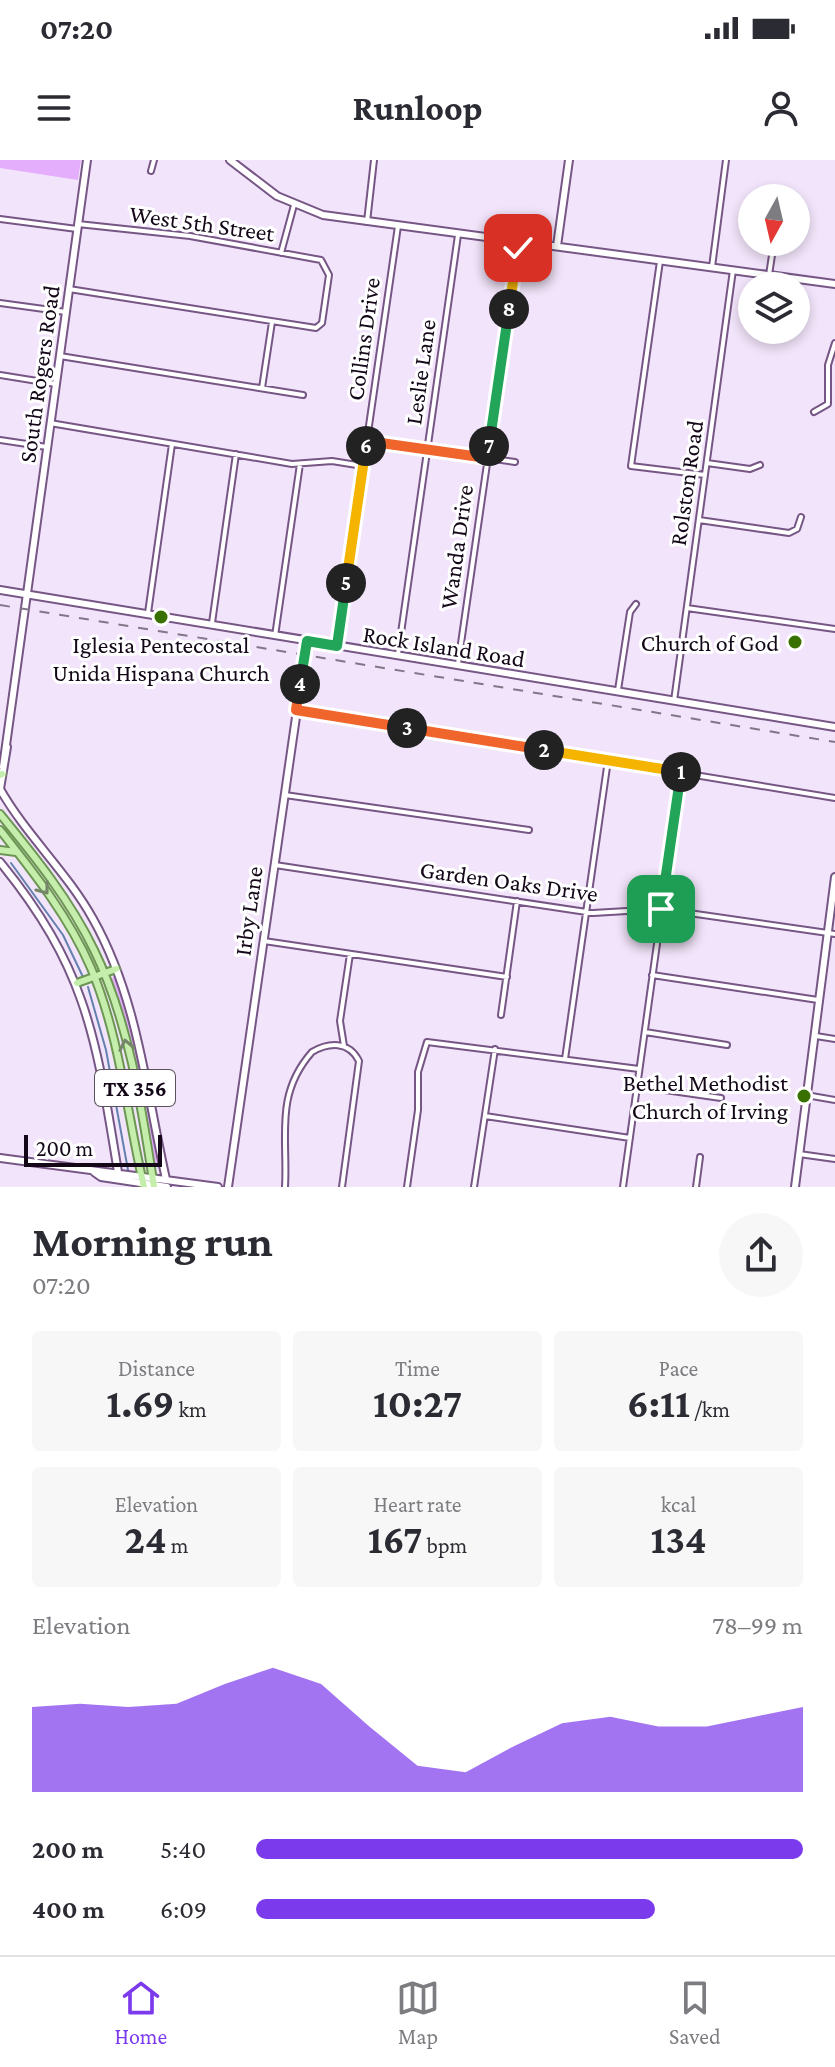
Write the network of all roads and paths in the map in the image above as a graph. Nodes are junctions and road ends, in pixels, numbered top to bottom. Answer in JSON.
{"nodes":[{"id":1,"x":87,"y":160,"type":"edge"},
{"id":2,"x":154,"y":160,"type":"edge"},
{"id":3,"x":230,"y":160,"type":"edge"},
{"id":4,"x":374,"y":160,"type":"edge"},
{"id":5,"x":569,"y":160,"type":"edge"},
{"id":6,"x":726,"y":160,"type":"edge"},
{"id":7,"x":151,"y":171,"type":"dead end"},
{"id":8,"x":294,"y":205,"type":"junction"},
{"id":9,"x":0,"y":219,"type":"edge"},
{"id":10,"x":367,"y":222,"type":"junction"},
{"id":11,"x":78,"y":226,"type":"junction"},
{"id":12,"x":398,"y":226,"type":"junction"},
{"id":13,"x":458,"y":235,"type":"junction"},
{"id":14,"x":519,"y":243,"type":"junction"},
{"id":15,"x":557,"y":246,"type":"junction"},
{"id":16,"x":281,"y":253,"type":"junction"},
{"id":17,"x":660,"y":260,"type":"junction"},
{"id":18,"x":712,"y":267,"type":"junction"},
{"id":19,"x":733,"y":270,"type":"junction"},
{"id":20,"x":747,"y":272,"type":"edge"},
{"id":21,"x":810,"y":281,"type":"edge"},
{"id":22,"x":835,"y":284,"type":"edge"},
{"id":23,"x":69,"y":289,"type":"junction"},
{"id":24,"x":0,"y":303,"type":"edge"},
{"id":25,"x":66,"y":312,"type":"junction"},
{"id":26,"x":272,"y":322,"type":"junction"},
{"id":27,"x":835,"y":343,"type":"edge"},
{"id":28,"x":60,"y":356,"type":"junction"},
{"id":29,"x":0,"y":375,"type":"edge"},
{"id":30,"x":56,"y":384,"type":"junction"},
{"id":31,"x":262,"y":388,"type":"junction"},
{"id":32,"x":303,"y":395,"type":"dead end"},
{"id":33,"x":814,"y":412,"type":"dead end"},
{"id":34,"x":50,"y":423,"type":"junction"},
{"id":35,"x":0,"y":440,"type":"edge"},
{"id":36,"x":367,"y":441,"type":"junction"},
{"id":37,"x":172,"y":443,"type":"junction"},
{"id":38,"x":47,"y":447,"type":"junction"},
{"id":39,"x":427,"y":449,"type":"junction"},
{"id":40,"x":236,"y":454,"type":"junction"},
{"id":41,"x":487,"y":458,"type":"junction"},
{"id":42,"x":515,"y":462,"type":"dead end"},
{"id":43,"x":707,"y":463,"type":"junction"},
{"id":44,"x":300,"y":464,"type":"junction"},
{"id":45,"x":760,"y":465,"type":"dead end"},
{"id":46,"x":363,"y":466,"type":"junction"},
{"id":47,"x":705,"y":475,"type":"junction"},
{"id":48,"x":801,"y":517,"type":"dead end"},
{"id":49,"x":699,"y":520,"type":"junction"},
{"id":50,"x":0,"y":590,"type":"edge"},
{"id":51,"x":26,"y":594,"type":"junction"},
{"id":52,"x":636,"y":604,"type":"dead end"},
{"id":53,"x":687,"y":608,"type":"junction"},
{"id":54,"x":148,"y":616,"type":"junction"},
{"id":55,"x":211,"y":626,"type":"junction"},
{"id":56,"x":835,"y":629,"type":"edge"},
{"id":57,"x":275,"y":636,"type":"junction"},
{"id":58,"x":307,"y":641,"type":"junction"},
{"id":59,"x":337,"y":646,"type":"junction"},
{"id":60,"x":398,"y":657,"type":"junction"},
{"id":61,"x":458,"y":666,"type":"junction"},
{"id":62,"x":617,"y":692,"type":"junction"},
{"id":63,"x":674,"y":701,"type":"junction"},
{"id":64,"x":296,"y":710,"type":"junction"},
{"id":65,"x":835,"y":727,"type":"edge"},
{"id":66,"x":608,"y":760,"type":"junction"},
{"id":67,"x":2,"y":772,"type":"edge"},
{"id":68,"x":681,"y":772,"type":"junction"},
{"id":69,"x":0,"y":789,"type":"edge"},
{"id":70,"x":283,"y":794,"type":"junction"},
{"id":71,"x":835,"y":798,"type":"edge"},
{"id":72,"x":0,"y":814,"type":"edge"},
{"id":73,"x":0,"y":830,"type":"edge"},
{"id":74,"x":529,"y":830,"type":"dead end"},
{"id":75,"x":0,"y":850,"type":"edge"},
{"id":76,"x":16,"y":853,"type":"junction"},
{"id":77,"x":273,"y":865,"type":"junction"},
{"id":78,"x":1,"y":866,"type":"edge"},
{"id":79,"x":835,"y":877,"type":"edge"},
{"id":80,"x":517,"y":901,"type":"junction"},
{"id":81,"x":661,"y":909,"type":"junction"},
{"id":82,"x":586,"y":912,"type":"junction"},
{"id":83,"x":831,"y":934,"type":"edge"},
{"id":84,"x":262,"y":941,"type":"junction"},
{"id":85,"x":350,"y":954,"type":"junction"},
{"id":86,"x":116,"y":969,"type":"junction"},
{"id":87,"x":105,"y":973,"type":"junction"},
{"id":88,"x":652,"y":975,"type":"junction"},
{"id":89,"x":94,"y":977,"type":"junction"},
{"id":90,"x":507,"y":977,"type":"junction"},
{"id":91,"x":77,"y":983,"type":"junction"},
{"id":92,"x":818,"y":1000,"type":"junction"},
{"id":93,"x":501,"y":1015,"type":"dead end"},
{"id":94,"x":645,"y":1032,"type":"junction"},
{"id":95,"x":813,"y":1036,"type":"junction"},
{"id":96,"x":835,"y":1039,"type":"edge"},
{"id":97,"x":727,"y":1045,"type":"dead end"},
{"id":98,"x":344,"y":1046,"type":"junction"},
{"id":99,"x":495,"y":1049,"type":"junction"},
{"id":100,"x":565,"y":1059,"type":"junction"},
{"id":101,"x":639,"y":1069,"type":"junction"},
{"id":102,"x":637,"y":1086,"type":"junction"},
{"id":103,"x":806,"y":1095,"type":"junction"},
{"id":104,"x":721,"y":1098,"type":"dead end"},
{"id":105,"x":835,"y":1100,"type":"edge"},
{"id":106,"x":485,"y":1116,"type":"junction"},
{"id":107,"x":630,"y":1138,"type":"junction"},
{"id":108,"x":799,"y":1154,"type":"junction"},
{"id":109,"x":700,"y":1157,"type":"dead end"},
{"id":110,"x":0,"y":1158,"type":"edge"},
{"id":111,"x":835,"y":1159,"type":"edge"},
{"id":112,"x":94,"y":1172,"type":"junction"},
{"id":113,"x":118,"y":1172,"type":"junction"},
{"id":114,"x":141,"y":1175,"type":"junction"},
{"id":115,"x":166,"y":1179,"type":"junction"},
{"id":116,"x":121,"y":1183,"type":"edge"},
{"id":117,"x":154,"y":1183,"type":"edge"},
{"id":118,"x":143,"y":1185,"type":"edge"},
{"id":119,"x":167,"y":1187,"type":"edge"},
{"id":120,"x":218,"y":1187,"type":"edge"},
{"id":121,"x":228,"y":1187,"type":"edge"},
{"id":122,"x":285,"y":1187,"type":"edge"},
{"id":123,"x":342,"y":1187,"type":"edge"},
{"id":124,"x":407,"y":1187,"type":"edge"},
{"id":125,"x":474,"y":1187,"type":"edge"},
{"id":126,"x":623,"y":1187,"type":"edge"},
{"id":127,"x":696,"y":1187,"type":"edge"},
{"id":128,"x":795,"y":1187,"type":"edge"}],
"edges":[{"from":1,"to":11,"type":"street","name":"South Rogers Road"},
{"from":2,"to":7,"type":"street"},
{"from":3,"to":8,"type":"street","name":"West 5th Street"},
{"from":4,"to":10,"type":"street"},
{"from":5,"to":15,"type":"street"},
{"from":6,"to":18,"type":"street"},
{"from":8,"to":10,"type":"street","name":"West 5th Street"},
{"from":8,"to":16,"type":"street"},
{"from":9,"to":11,"type":"street","name":"West 5th Street"},
{"from":10,"to":12,"type":"street","name":"West 5th Street"},
{"from":11,"to":16,"type":"street","name":"West 5th Street"},
{"from":11,"to":23,"type":"street","name":"South Rogers Road"},
{"from":12,"to":13,"type":"street","name":"West 5th Street"},
{"from":12,"to":36,"type":"street","name":"Collins Drive"},
{"from":13,"to":14,"type":"street","name":"West 5th Street"},
{"from":13,"to":39,"type":"street","name":"Leslie Lane"},
{"from":14,"to":15,"type":"street","name":"West 5th Street"},
{"from":14,"to":41,"type":"street","name":"Wanda Drive"},
{"from":15,"to":17,"type":"street","name":"West 5th Street"},
{"from":16,"to":26,"type":"street","name":"West 5th Street"},
{"from":17,"to":18,"type":"street","name":"West 5th Street"},
{"from":17,"to":47,"type":"street"},
{"from":18,"to":19,"type":"street","name":"West 5th Street"},
{"from":19,"to":20,"type":"street","name":"West 5th Street"},
{"from":19,"to":43,"type":"street","name":"Rolston Road"},
{"from":21,"to":22,"type":"street","name":"West 5th Street"},
{"from":23,"to":25,"type":"street","name":"South Rogers Road"},
{"from":23,"to":26,"type":"street"},
{"from":24,"to":25,"type":"street"},
{"from":25,"to":28,"type":"street","name":"South Rogers Road"},
{"from":26,"to":31,"type":"street"},
{"from":27,"to":33,"type":"street"},
{"from":28,"to":30,"type":"street","name":"South Rogers Road"},
{"from":28,"to":31,"type":"street"},
{"from":29,"to":30,"type":"street"},
{"from":30,"to":34,"type":"street","name":"South Rogers Road"},
{"from":31,"to":32,"type":"street"},
{"from":34,"to":37,"type":"street"},
{"from":34,"to":38,"type":"street","name":"South Rogers Road"},
{"from":35,"to":38,"type":"street"},
{"from":36,"to":39,"type":"street"},
{"from":36,"to":46,"type":"street","name":"Collins Drive"},
{"from":37,"to":40,"type":"street"},
{"from":37,"to":54,"type":"street"},
{"from":38,"to":51,"type":"street","name":"South Rogers Road"},
{"from":39,"to":41,"type":"street"},
{"from":39,"to":60,"type":"street","name":"Leslie Lane"},
{"from":40,"to":44,"type":"street"},
{"from":40,"to":55,"type":"street"},
{"from":41,"to":42,"type":"street"},
{"from":41,"to":61,"type":"street","name":"Wanda Drive"},
{"from":43,"to":45,"type":"street"},
{"from":43,"to":47,"type":"street","name":"Rolston Road"},
{"from":44,"to":46,"type":"street"},
{"from":44,"to":57,"type":"street"},
{"from":46,"to":59,"type":"street","name":"Collins Drive"},
{"from":47,"to":49,"type":"street","name":"Rolston Road"},
{"from":48,"to":49,"type":"street"},
{"from":49,"to":53,"type":"street","name":"Rolston Road"},
{"from":50,"to":51,"type":"street","name":"Rock Island Road"},
{"from":51,"to":54,"type":"street","name":"Rock Island Road"},
{"from":51,"to":67,"type":"street","name":"South Rogers Road"},
{"from":52,"to":62,"type":"street"},
{"from":53,"to":56,"type":"street"},
{"from":53,"to":63,"type":"street","name":"Rolston Road"},
{"from":54,"to":55,"type":"street","name":"Rock Island Road"},
{"from":55,"to":57,"type":"street","name":"Rock Island Road"},
{"from":57,"to":58,"type":"street","name":"Rock Island Road"},
{"from":58,"to":59,"type":"street","name":"Rock Island Road"},
{"from":58,"to":64,"type":"street","name":"Irby Lane"},
{"from":59,"to":60,"type":"street","name":"Rock Island Road"},
{"from":60,"to":61,"type":"street","name":"Rock Island Road"},
{"from":61,"to":62,"type":"street","name":"Rock Island Road"},
{"from":62,"to":63,"type":"street","name":"Rock Island Road"},
{"from":63,"to":65,"type":"street","name":"Rock Island Road"},
{"from":64,"to":66,"type":"street"},
{"from":64,"to":70,"type":"street","name":"Irby Lane"},
{"from":66,"to":68,"type":"street"},
{"from":66,"to":82,"type":"street"},
{"from":67,"to":69,"type":"street","name":"South Rogers Road"},
{"from":68,"to":71,"type":"street"},
{"from":68,"to":81,"type":"street"},
{"from":69,"to":86,"type":"street"},
{"from":70,"to":74,"type":"street"},
{"from":70,"to":77,"type":"street","name":"Irby Lane"},
{"from":72,"to":87,"type":"main road","number":"TX 356"},
{"from":73,"to":76,"type":"main road","number":"TX 356"},
{"from":75,"to":76,"type":"main road"},
{"from":76,"to":89,"type":"main road","number":"TX 356","one_way":true},
{"from":77,"to":80,"type":"street","name":"Garden Oaks Drive"},
{"from":77,"to":84,"type":"street","name":"Irby Lane"},
{"from":78,"to":91,"type":"street"},
{"from":79,"to":83,"type":"street"},
{"from":80,"to":82,"type":"street","name":"Garden Oaks Drive"},
{"from":80,"to":90,"type":"street"},
{"from":81,"to":82,"type":"street","name":"Garden Oaks Drive"},
{"from":81,"to":83,"type":"street","name":"Garden Oaks Drive"},
{"from":81,"to":88,"type":"street"},
{"from":82,"to":100,"type":"street"},
{"from":83,"to":92,"type":"street"},
{"from":84,"to":85,"type":"street"},
{"from":84,"to":121,"type":"street","name":"Irby Lane"},
{"from":85,"to":90,"type":"street"},
{"from":85,"to":98,"type":"street"},
{"from":86,"to":87,"type":"main road"},
{"from":86,"to":115,"type":"street"},
{"from":87,"to":89,"type":"main road"},
{"from":117,"to":87,"type":"main road","number":"TX 356","one_way":true},
{"from":88,"to":92,"type":"street"},
{"from":88,"to":94,"type":"street"},
{"from":89,"to":91,"type":"main road"},
{"from":89,"to":114,"type":"main road","number":"TX 356"},
{"from":90,"to":93,"type":"street"},
{"from":91,"to":113,"type":"street"},
{"from":92,"to":95,"type":"street"},
{"from":94,"to":97,"type":"street"},
{"from":94,"to":101,"type":"street"},
{"from":95,"to":96,"type":"street"},
{"from":95,"to":103,"type":"street"},
{"from":98,"to":122,"type":"street"},
{"from":98,"to":123,"type":"street"},
{"from":99,"to":100,"type":"street"},
{"from":99,"to":106,"type":"street"},
{"from":99,"to":124,"type":"street"},
{"from":100,"to":101,"type":"street"},
{"from":101,"to":102,"type":"street"},
{"from":102,"to":104,"type":"street"},
{"from":102,"to":107,"type":"street"},
{"from":103,"to":105,"type":"street"},
{"from":103,"to":108,"type":"street"},
{"from":106,"to":107,"type":"street"},
{"from":106,"to":125,"type":"street"},
{"from":107,"to":126,"type":"street"},
{"from":108,"to":111,"type":"street"},
{"from":108,"to":128,"type":"street"},
{"from":109,"to":127,"type":"street"},
{"from":110,"to":112,"type":"street"},
{"from":112,"to":113,"type":"street"},
{"from":112,"to":116,"type":"street"},
{"from":113,"to":114,"type":"street"},
{"from":114,"to":117,"type":"street"},
{"from":114,"to":118,"type":"main road","number":"TX 356"},
{"from":115,"to":117,"type":"street"},
{"from":115,"to":120,"type":"street"},
{"from":116,"to":118,"type":"street"},
{"from":117,"to":118,"type":"street"},
{"from":117,"to":119,"type":"street"}]}
